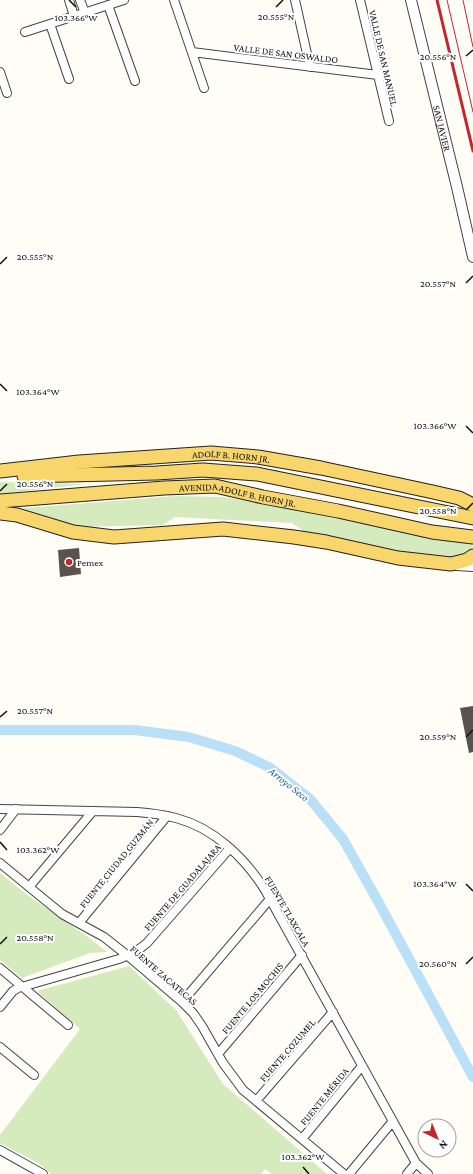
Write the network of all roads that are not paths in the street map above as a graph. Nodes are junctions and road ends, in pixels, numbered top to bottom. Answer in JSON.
{"nodes":[{"id":1,"x":69,"y":0,"type":"edge"},
{"id":2,"x":80,"y":0,"type":"edge"},
{"id":3,"x":124,"y":0,"type":"edge"},
{"id":4,"x":174,"y":0,"type":"edge"},
{"id":5,"x":294,"y":0,"type":"edge"},
{"id":6,"x":360,"y":0,"type":"edge"},
{"id":7,"x":411,"y":0,"type":"edge"},
{"id":8,"x":108,"y":5,"type":"junction"},
{"id":9,"x":85,"y":13,"type":"junction"},
{"id":10,"x":74,"y":16,"type":"junction"},
{"id":11,"x":50,"y":24,"type":"junction"},
{"id":12,"x":24,"y":32,"type":"dead end"},
{"id":13,"x":192,"y":52,"type":"junction"},
{"id":14,"x":310,"y":66,"type":"junction"},
{"id":15,"x":0,"y":72,"type":"edge"},
{"id":16,"x":378,"y":75,"type":"junction"},
{"id":17,"x":68,"y":79,"type":"dead end"},
{"id":18,"x":135,"y":81,"type":"dead end"},
{"id":19,"x":204,"y":88,"type":"dead end"},
{"id":20,"x":7,"y":94,"type":"dead end"},
{"id":21,"x":389,"y":121,"type":"dead end"},
{"id":22,"x":473,"y":257,"type":"edge"},
{"id":23,"x":0,"y":471,"type":"edge"},
{"id":24,"x":0,"y":477,"type":"edge"},
{"id":25,"x":459,"y":498,"type":"junction"},
{"id":26,"x":473,"y":501,"type":"edge"},
{"id":27,"x":0,"y":502,"type":"edge"},
{"id":28,"x":473,"y":505,"type":"edge"},
{"id":29,"x":0,"y":513,"type":"edge"},
{"id":30,"x":473,"y":518,"type":"edge"},
{"id":31,"x":473,"y":538,"type":"edge"},
{"id":32,"x":473,"y":556,"type":"edge"},
{"id":33,"x":451,"y":564,"type":"junction"},
{"id":34,"x":473,"y":566,"type":"edge"},
{"id":35,"x":0,"y":809,"type":"edge"},
{"id":36,"x":16,"y":809,"type":"junction"},
{"id":37,"x":93,"y":811,"type":"junction"},
{"id":38,"x":167,"y":816,"type":"junction"},
{"id":39,"x":0,"y":830,"type":"edge"},
{"id":40,"x":230,"y":848,"type":"junction"},
{"id":41,"x":0,"y":863,"type":"edge"},
{"id":42,"x":29,"y":887,"type":"junction"},
{"id":43,"x":270,"y":899,"type":"junction"},
{"id":44,"x":79,"y":923,"type":"junction"},
{"id":45,"x":128,"y":956,"type":"junction"},
{"id":46,"x":302,"y":956,"type":"junction"},
{"id":47,"x":0,"y":968,"type":"edge"},
{"id":48,"x":22,"y":987,"type":"junction"},
{"id":49,"x":182,"y":1002,"type":"junction"},
{"id":50,"x":0,"y":1007,"type":"edge"},
{"id":51,"x":333,"y":1012,"type":"junction"},
{"id":52,"x":68,"y":1025,"type":"dead end"},
{"id":53,"x":0,"y":1048,"type":"edge"},
{"id":54,"x":218,"y":1054,"type":"junction"},
{"id":55,"x":362,"y":1066,"type":"junction"},
{"id":56,"x":34,"y":1075,"type":"dead end"},
{"id":57,"x":256,"y":1101,"type":"junction"},
{"id":58,"x":392,"y":1121,"type":"junction"},
{"id":59,"x":302,"y":1139,"type":"junction"},
{"id":60,"x":1,"y":1153,"type":"edge"},
{"id":61,"x":416,"y":1163,"type":"junction"},
{"id":62,"x":43,"y":1174,"type":"edge"},
{"id":63,"x":344,"y":1174,"type":"edge"},
{"id":64,"x":349,"y":1174,"type":"edge"},
{"id":65,"x":407,"y":1174,"type":"edge"},
{"id":66,"x":428,"y":1174,"type":"edge"}],
"edges":[{"from":1,"to":10,"type":"street"},
{"from":2,"to":9,"type":"street"},
{"from":3,"to":8,"type":"street"},
{"from":4,"to":13,"type":"street"},
{"from":5,"to":14,"type":"street"},
{"from":6,"to":16,"type":"street","name":"VALLE DE SAN MANUEL"},
{"from":7,"to":22,"type":"street","name":"SAN JAVIER"},
{"from":8,"to":9,"type":"street"},
{"from":8,"to":18,"type":"street"},
{"from":9,"to":10,"type":"street"},
{"from":10,"to":11,"type":"street"},
{"from":11,"to":12,"type":"street"},
{"from":11,"to":17,"type":"street"},
{"from":13,"to":14,"type":"street","name":"VALLE DE SAN OSWALDO"},
{"from":13,"to":19,"type":"street"},
{"from":14,"to":16,"type":"street","name":"VALLE DE SAN OSWALDO"},
{"from":15,"to":20,"type":"street"},
{"from":16,"to":21,"type":"street","name":"VALLE DE SAN MANUEL"},
{"from":23,"to":25,"type":"main road","name":"ADOLF B. HORN JR."},
{"from":24,"to":30,"type":"main road","name":"AVENIDA ADOLF B. HORN JR."},
{"from":25,"to":26,"type":"street","name":"ADOLF B. HORN JR."},
{"from":25,"to":28,"type":"main road","name":"ADOLF B. HORN JR."},
{"from":27,"to":31,"type":"main road","name":"AVENIDA ADOLF B. HORN JR."},
{"from":29,"to":33,"type":"main road"},
{"from":32,"to":33,"type":"main road"},
{"from":33,"to":34,"type":"street"},
{"from":35,"to":36,"type":"street","name":"FUENTE TLAXCALA"},
{"from":36,"to":37,"type":"street","name":"FUENTE TLAXCALA"},
{"from":36,"to":39,"type":"street"},
{"from":37,"to":38,"type":"street","name":"FUENTE TLAXCALA"},
{"from":37,"to":42,"type":"street"},
{"from":38,"to":40,"type":"street","name":"FUENTE TLAXCALA"},
{"from":38,"to":44,"type":"street","name":"FUENTE CIUDAD GUZMÁN"},
{"from":40,"to":43,"type":"street","name":"FUENTE TLAXCALA"},
{"from":40,"to":45,"type":"street","name":"FUENTE DE GUADALAJARA"},
{"from":41,"to":42,"type":"street","name":"FUENTE ZACATECAS"},
{"from":42,"to":44,"type":"street","name":"FUENTE ZACATECAS"},
{"from":43,"to":46,"type":"street","name":"FUENTE TLAXCALA"},
{"from":43,"to":49,"type":"street"},
{"from":44,"to":45,"type":"street","name":"FUENTE ZACATECAS"},
{"from":45,"to":48,"type":"street","name":"FUENTE DE GUADALAJARA"},
{"from":45,"to":49,"type":"street","name":"FUENTE ZACATECAS"},
{"from":46,"to":51,"type":"street","name":"FUENTE TLAXCALA"},
{"from":46,"to":54,"type":"street","name":"FUENTE LOS MOCHIS"},
{"from":47,"to":48,"type":"street"},
{"from":48,"to":50,"type":"street","name":"FUENTE DE GUADALAJARA"},
{"from":48,"to":52,"type":"street"},
{"from":49,"to":54,"type":"street","name":"FUENTE ZACATECAS"},
{"from":51,"to":55,"type":"street","name":"FUENTE TLAXCALA"},
{"from":51,"to":57,"type":"street","name":"FUENTE COZUMEL"},
{"from":53,"to":56,"type":"street"},
{"from":54,"to":57,"type":"street","name":"FUENTE ZACATECAS"},
{"from":55,"to":58,"type":"street","name":"FUENTE TLAXCALA"},
{"from":55,"to":59,"type":"street","name":"FUENTE MÉRIDA"},
{"from":57,"to":59,"type":"street","name":"FUENTE ZACATECAS"},
{"from":58,"to":61,"type":"street","name":"FUENTE TLAXCALA"},
{"from":58,"to":64,"type":"street"},
{"from":59,"to":63,"type":"street","name":"FUENTE ZACATECAS"},
{"from":60,"to":62,"type":"street"},
{"from":61,"to":65,"type":"street"},
{"from":61,"to":66,"type":"street","name":"FUENTE TLAXCALA"}]}
